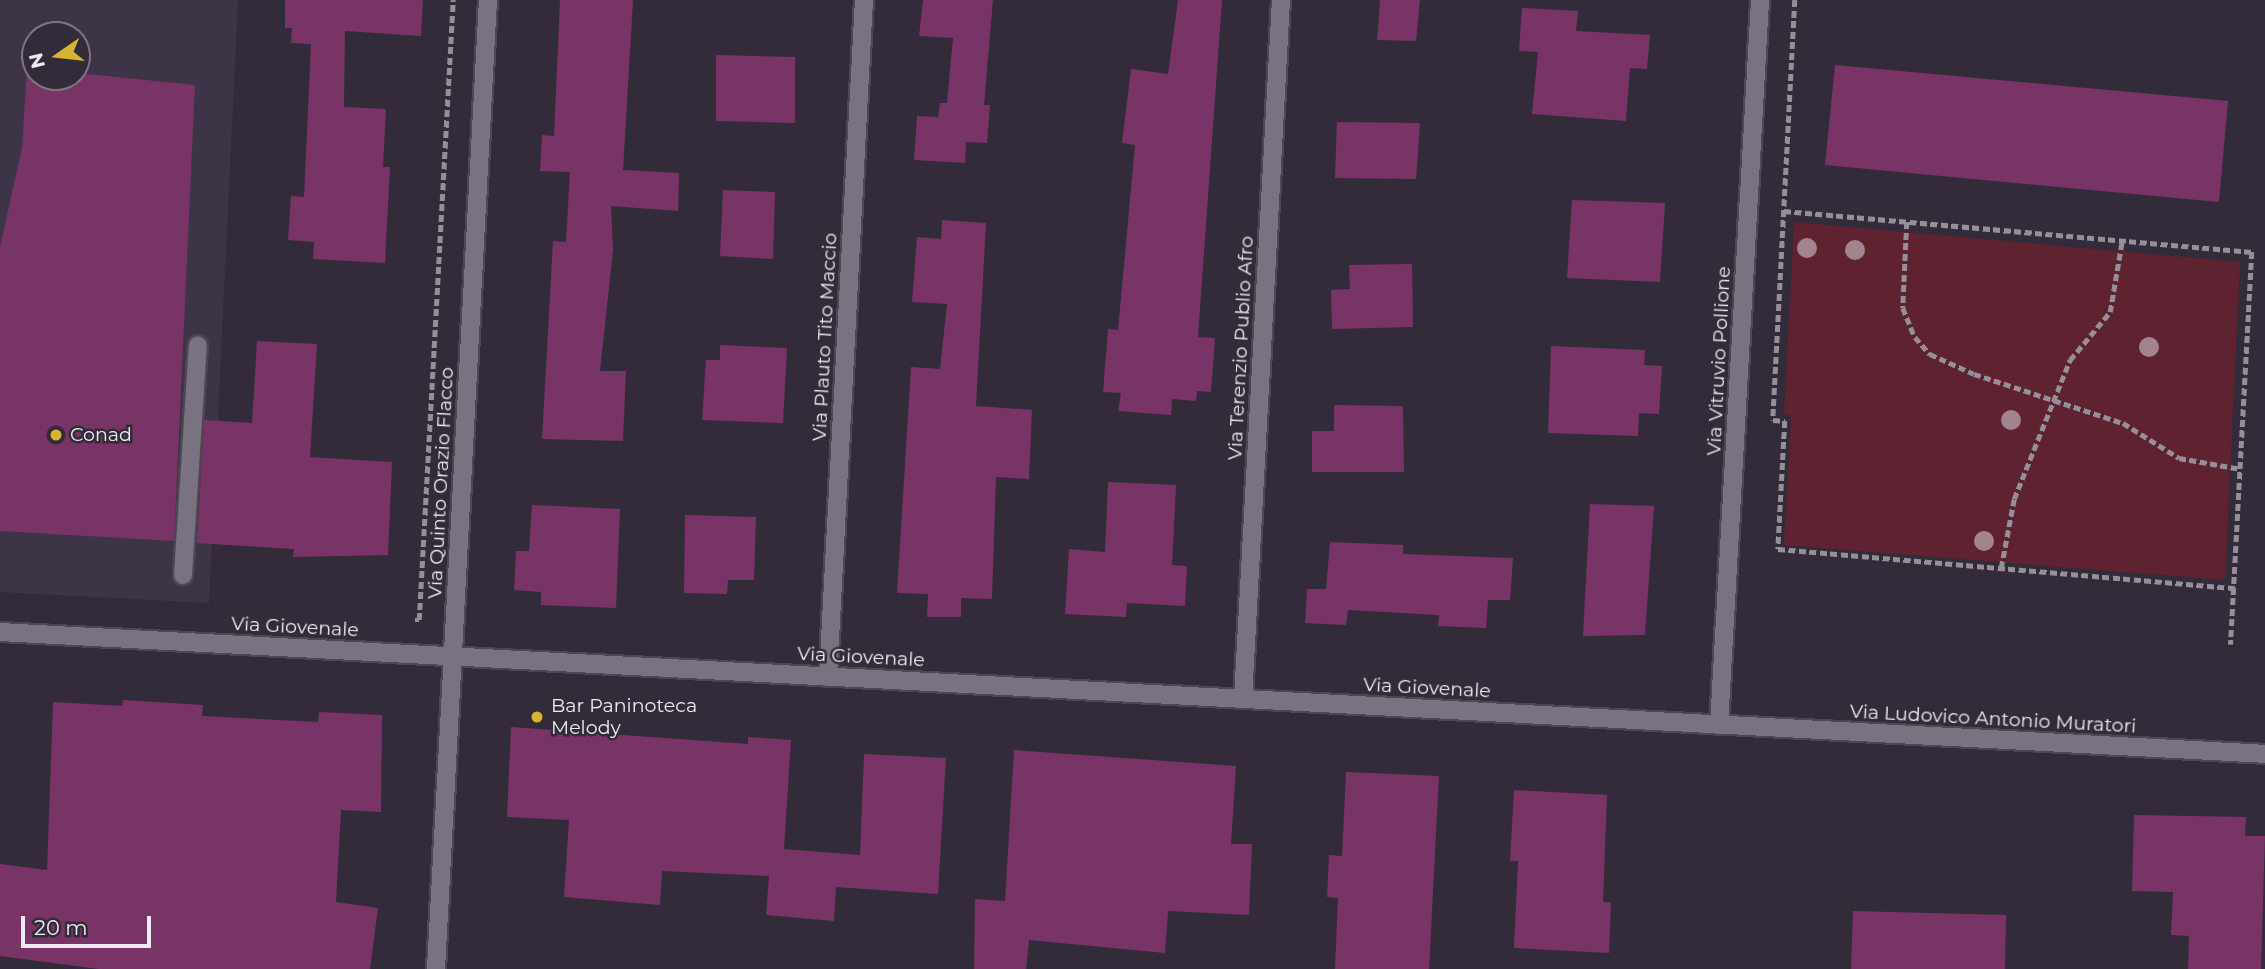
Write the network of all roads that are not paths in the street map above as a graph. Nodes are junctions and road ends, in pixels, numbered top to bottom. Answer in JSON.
{"nodes":[{"id":1,"x":488,"y":0,"type":"edge"},
{"id":2,"x":864,"y":0,"type":"edge"},
{"id":3,"x":1281,"y":0,"type":"edge"},
{"id":4,"x":1760,"y":0,"type":"edge"},
{"id":5,"x":198,"y":345,"type":"dead end"},
{"id":6,"x":183,"y":575,"type":"dead end"},
{"id":7,"x":0,"y":632,"type":"edge"},
{"id":8,"x":453,"y":656,"type":"junction"},
{"id":9,"x":828,"y":677,"type":"junction"},
{"id":10,"x":1243,"y":699,"type":"junction"},
{"id":11,"x":1719,"y":725,"type":"junction"},
{"id":12,"x":2265,"y":754,"type":"edge"},
{"id":13,"x":436,"y":969,"type":"edge"}],
"edges":[{"from":1,"to":8,"type":"street","name":"Via Quinto Orazio Flacco"},
{"from":2,"to":9,"type":"street","name":"Via Plauto Tito Maccio"},
{"from":3,"to":10,"type":"street","name":"Via Terenzio Publio Afro"},
{"from":4,"to":11,"type":"street","name":"Via Vitruvio Pollione"},
{"from":5,"to":6,"type":"street"},
{"from":7,"to":8,"type":"street","name":"Via Giovenale"},
{"from":8,"to":9,"type":"street","name":"Via Giovenale"},
{"from":8,"to":13,"type":"street","name":"Via Quinto Orazio Flacco"},
{"from":9,"to":10,"type":"street","name":"Via Giovenale"},
{"from":10,"to":11,"type":"street","name":"Via Giovenale"},
{"from":11,"to":12,"type":"street","name":"Via Ludovico Antonio Muratori"}]}
